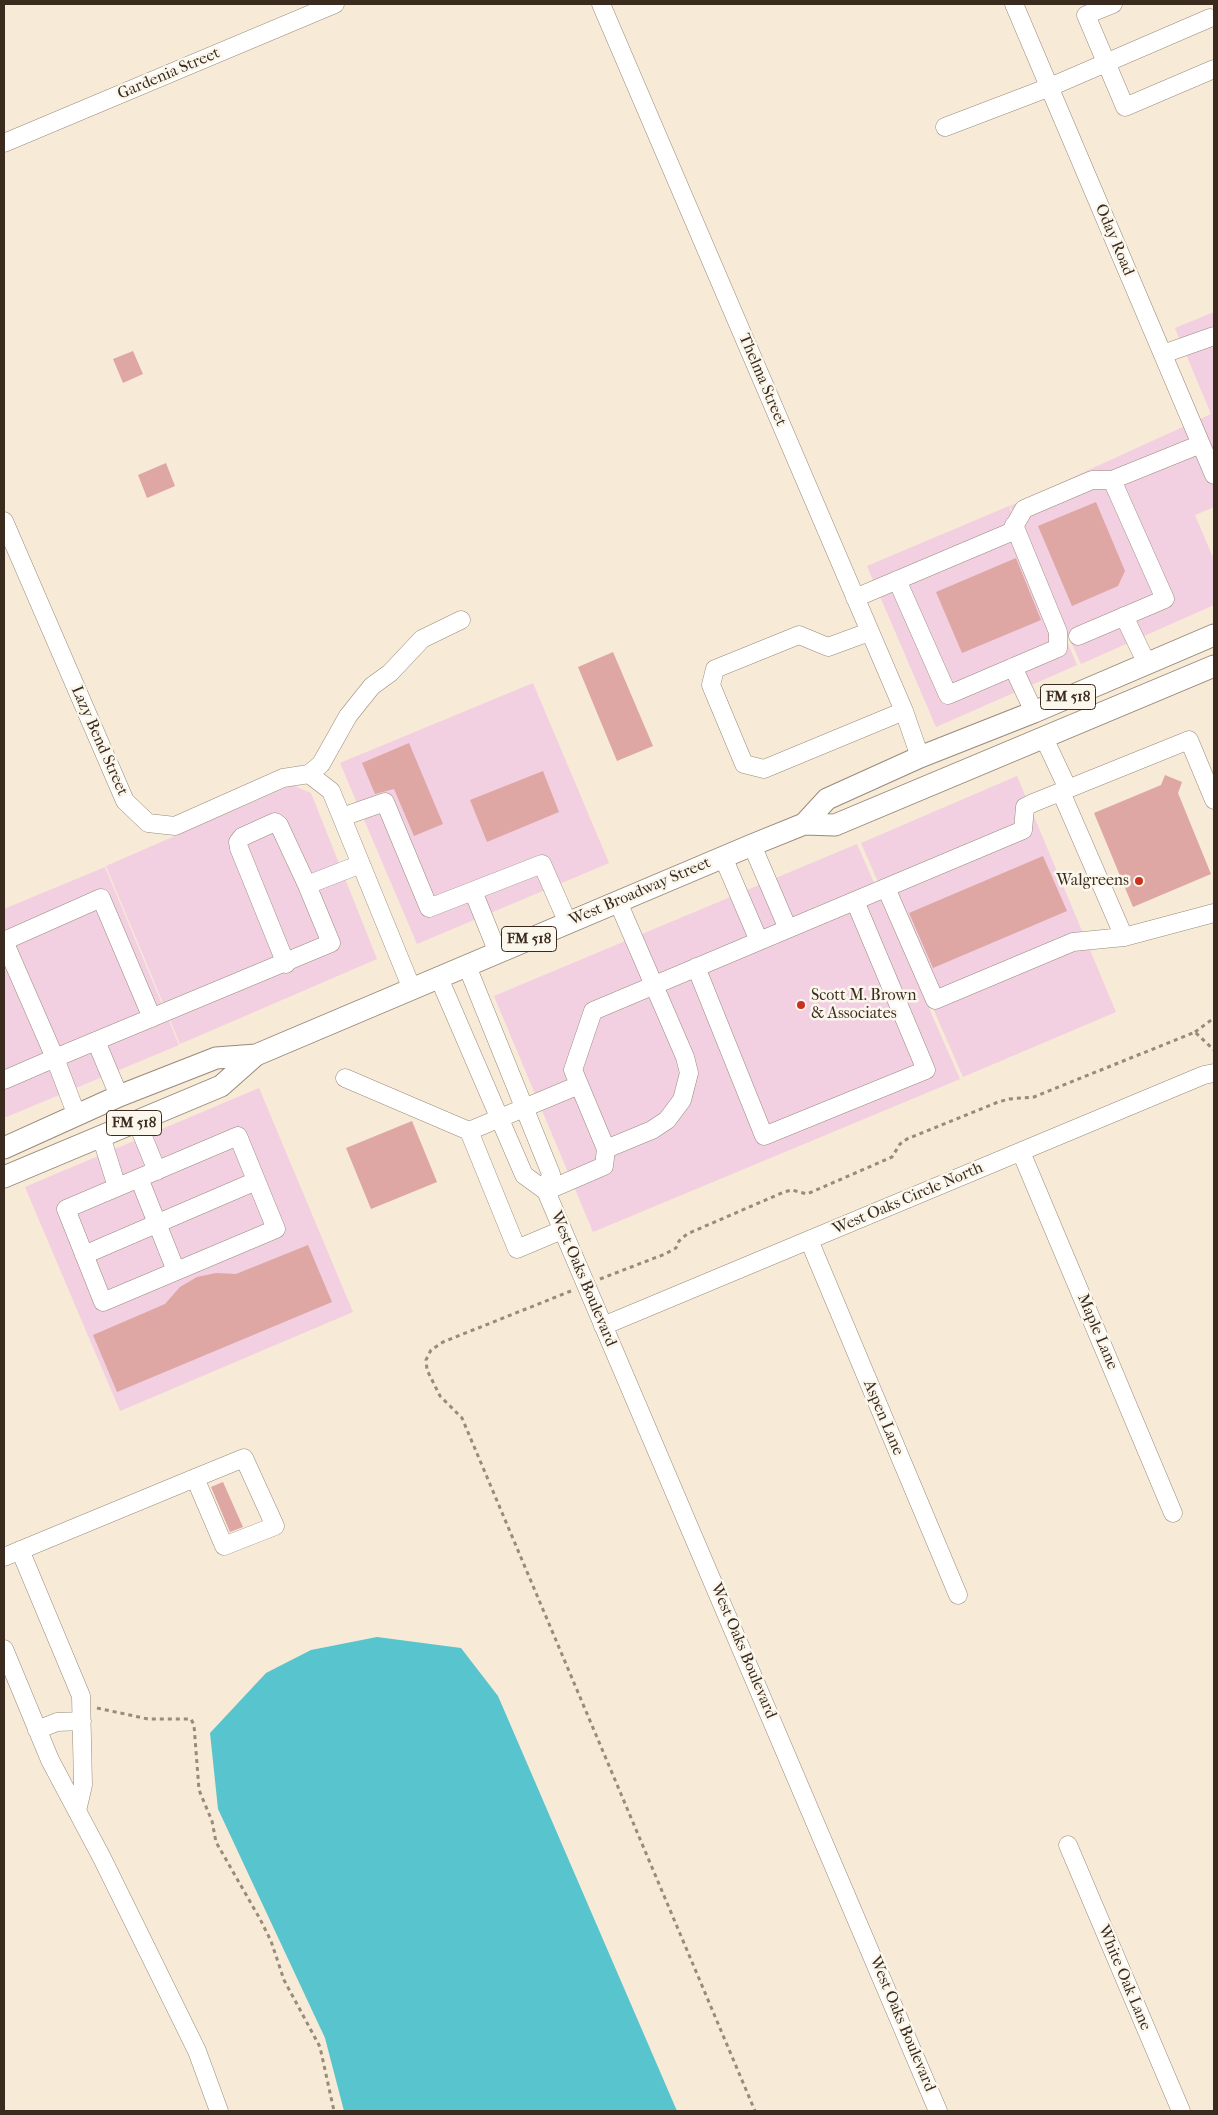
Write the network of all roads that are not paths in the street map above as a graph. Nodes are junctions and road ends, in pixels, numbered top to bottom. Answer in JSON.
{"nodes":[{"id":1,"x":335,"y":4,"type":"edge"},
{"id":2,"x":601,"y":4,"type":"edge"},
{"id":3,"x":1014,"y":4,"type":"edge"},
{"id":4,"x":1113,"y":4,"type":"edge"},
{"id":5,"x":1209,"y":17,"type":"edge"},
{"id":6,"x":1106,"y":62,"type":"junction"},
{"id":7,"x":1214,"y":69,"type":"edge"},
{"id":8,"x":1050,"y":87,"type":"junction"},
{"id":9,"x":945,"y":127,"type":"dead end"},
{"id":10,"x":4,"y":143,"type":"edge"},
{"id":11,"x":1214,"y":336,"type":"edge"},
{"id":12,"x":1163,"y":354,"type":"junction"},
{"id":13,"x":1206,"y":448,"type":"edge"},
{"id":14,"x":1214,"y":475,"type":"edge"},
{"id":15,"x":1112,"y":480,"type":"junction"},
{"id":16,"x":4,"y":521,"type":"edge"},
{"id":17,"x":1014,"y":525,"type":"junction"},
{"id":18,"x":897,"y":580,"type":"junction"},
{"id":19,"x":855,"y":598,"type":"junction"},
{"id":20,"x":1124,"y":616,"type":"junction"},
{"id":21,"x":461,"y":620,"type":"dead end"},
{"id":22,"x":870,"y":632,"type":"junction"},
{"id":23,"x":1214,"y":635,"type":"edge"},
{"id":24,"x":1078,"y":636,"type":"dead end"},
{"id":25,"x":1147,"y":664,"type":"junction"},
{"id":26,"x":1214,"y":666,"type":"edge"},
{"id":27,"x":1013,"y":667,"type":"junction"},
{"id":28,"x":904,"y":711,"type":"junction"},
{"id":29,"x":1034,"y":712,"type":"junction"},
{"id":30,"x":1044,"y":738,"type":"junction"},
{"id":31,"x":920,"y":757,"type":"junction"},
{"id":32,"x":309,"y":774,"type":"junction"},
{"id":33,"x":1064,"y":790,"type":"junction"},
{"id":34,"x":1214,"y":800,"type":"edge"},
{"id":35,"x":342,"y":817,"type":"junction"},
{"id":36,"x":804,"y":824,"type":"junction"},
{"id":37,"x":752,"y":845,"type":"junction"},
{"id":38,"x":723,"y":857,"type":"junction"},
{"id":39,"x":361,"y":864,"type":"junction"},
{"id":40,"x":306,"y":885,"type":"junction"},
{"id":41,"x":886,"y":888,"type":"junction"},
{"id":42,"x":473,"y":891,"type":"junction"},
{"id":43,"x":855,"y":901,"type":"junction"},
{"id":44,"x":618,"y":902,"type":"junction"},
{"id":45,"x":1214,"y":913,"type":"edge"},
{"id":46,"x":568,"y":923,"type":"junction"},
{"id":47,"x":788,"y":928,"type":"junction"},
{"id":48,"x":1124,"y":937,"type":"junction"},
{"id":49,"x":4,"y":941,"type":"edge"},
{"id":50,"x":759,"y":941,"type":"junction"},
{"id":51,"x":498,"y":953,"type":"junction"},
{"id":52,"x":286,"y":964,"type":"junction"},
{"id":53,"x":467,"y":966,"type":"junction"},
{"id":54,"x":696,"y":967,"type":"junction"},
{"id":55,"x":439,"y":978,"type":"junction"},
{"id":56,"x":654,"y":985,"type":"junction"},
{"id":57,"x":412,"y":989,"type":"junction"},
{"id":58,"x":152,"y":1018,"type":"junction"},
{"id":59,"x":96,"y":1041,"type":"junction"},
{"id":60,"x":256,"y":1055,"type":"junction"},
{"id":61,"x":55,"y":1058,"type":"junction"},
{"id":62,"x":183,"y":1071,"type":"junction"},
{"id":63,"x":1214,"y":1073,"type":"edge"},
{"id":64,"x":345,"y":1078,"type":"dead end"},
{"id":65,"x":4,"y":1080,"type":"edge"},
{"id":66,"x":579,"y":1084,"type":"junction"},
{"id":67,"x":119,"y":1096,"type":"junction"},
{"id":68,"x":524,"y":1108,"type":"junction"},
{"id":69,"x":77,"y":1116,"type":"junction"},
{"id":70,"x":500,"y":1118,"type":"junction"},
{"id":71,"x":137,"y":1122,"type":"junction"},
{"id":72,"x":469,"y":1131,"type":"junction"},
{"id":73,"x":101,"y":1136,"type":"junction"},
{"id":74,"x":4,"y":1148,"type":"edge"},
{"id":75,"x":606,"y":1149,"type":"junction"},
{"id":76,"x":1021,"y":1152,"type":"junction"},
{"id":77,"x":38,"y":1163,"type":"junction"},
{"id":78,"x":156,"y":1171,"type":"junction"},
{"id":79,"x":4,"y":1177,"type":"edge"},
{"id":80,"x":139,"y":1178,"type":"junction"},
{"id":81,"x":256,"y":1181,"type":"junction"},
{"id":82,"x":118,"y":1186,"type":"junction"},
{"id":83,"x":546,"y":1191,"type":"junction"},
{"id":84,"x":157,"y":1224,"type":"junction"},
{"id":85,"x":562,"y":1230,"type":"junction"},
{"id":86,"x":809,"y":1240,"type":"junction"},
{"id":87,"x":84,"y":1255,"type":"junction"},
{"id":88,"x":176,"y":1271,"type":"junction"},
{"id":89,"x":603,"y":1326,"type":"junction"},
{"id":90,"x":195,"y":1478,"type":"junction"},
{"id":91,"x":1173,"y":1513,"type":"dead end"},
{"id":92,"x":12,"y":1554,"type":"edge"},
{"id":93,"x":958,"y":1595,"type":"dead end"},
{"id":94,"x":4,"y":1649,"type":"edge"},
{"id":95,"x":82,"y":1714,"type":"junction"},
{"id":96,"x":37,"y":1730,"type":"junction"},
{"id":97,"x":77,"y":1811,"type":"junction"},
{"id":98,"x":1068,"y":1845,"type":"dead end"},
{"id":99,"x":219,"y":2111,"type":"edge"},
{"id":100,"x":938,"y":2111,"type":"edge"},
{"id":101,"x":1181,"y":2111,"type":"edge"}],
"edges":[{"from":1,"to":10,"type":"street","name":"Gardenia Street"},
{"from":2,"to":19,"type":"street","name":"Thelma Street"},
{"from":3,"to":8,"type":"street","name":"Oday Road"},
{"from":4,"to":6,"type":"street"},
{"from":5,"to":6,"type":"street"},
{"from":6,"to":7,"type":"street"},
{"from":6,"to":8,"type":"street"},
{"from":8,"to":9,"type":"street"},
{"from":8,"to":12,"type":"street","name":"Oday Road"},
{"from":11,"to":12,"type":"street"},
{"from":12,"to":13,"type":"street","name":"Oday Road"},
{"from":13,"to":14,"type":"street","name":"Oday Road"},
{"from":13,"to":15,"type":"street"},
{"from":15,"to":17,"type":"street"},
{"from":15,"to":20,"type":"street"},
{"from":16,"to":32,"type":"street","name":"Lazy Bend Street"},
{"from":17,"to":18,"type":"street"},
{"from":17,"to":27,"type":"street"},
{"from":18,"to":19,"type":"street"},
{"from":18,"to":27,"type":"street"},
{"from":19,"to":22,"type":"street","name":"Thelma Street"},
{"from":20,"to":24,"type":"street"},
{"from":20,"to":25,"type":"street"},
{"from":21,"to":32,"type":"street"},
{"from":22,"to":28,"type":"street","name":"Thelma Street"},
{"from":22,"to":28,"type":"street"},
{"from":23,"to":25,"type":"main road","name":"West Broadway Street","number":"FM 518"},
{"from":25,"to":29,"type":"main road","name":"West Broadway Street","number":"FM 518"},
{"from":26,"to":30,"type":"main road","name":"West Broadway Street","number":"FM 518"},
{"from":27,"to":29,"type":"street"},
{"from":28,"to":31,"type":"street","name":"Thelma Street"},
{"from":29,"to":31,"type":"main road","name":"West Broadway Street","number":"FM 518"},
{"from":30,"to":33,"type":"street"},
{"from":30,"to":36,"type":"main road","name":"West Broadway Street","number":"FM 518"},
{"from":31,"to":36,"type":"main road","name":"West Broadway Street","number":"FM 518"},
{"from":32,"to":35,"type":"street"},
{"from":33,"to":34,"type":"street"},
{"from":33,"to":41,"type":"street"},
{"from":33,"to":48,"type":"street"},
{"from":35,"to":39,"type":"street"},
{"from":35,"to":42,"type":"street"},
{"from":36,"to":37,"type":"main road","name":"West Broadway Street","number":"FM 518"},
{"from":37,"to":38,"type":"main road","name":"West Broadway Street","number":"FM 518"},
{"from":37,"to":47,"type":"street"},
{"from":38,"to":44,"type":"main road","name":"West Broadway Street","number":"FM 518"},
{"from":38,"to":50,"type":"street"},
{"from":39,"to":40,"type":"street"},
{"from":39,"to":57,"type":"street"},
{"from":40,"to":52,"type":"street"},
{"from":40,"to":52,"type":"street"},
{"from":41,"to":43,"type":"street"},
{"from":41,"to":48,"type":"street"},
{"from":42,"to":46,"type":"street"},
{"from":42,"to":51,"type":"street"},
{"from":43,"to":47,"type":"street"},
{"from":43,"to":54,"type":"street"},
{"from":44,"to":46,"type":"main road","name":"West Broadway Street","number":"FM 518"},
{"from":44,"to":56,"type":"street"},
{"from":45,"to":48,"type":"street"},
{"from":46,"to":51,"type":"main road","name":"West Broadway Street","number":"FM 518"},
{"from":47,"to":50,"type":"street"},
{"from":49,"to":58,"type":"street"},
{"from":49,"to":61,"type":"street"},
{"from":50,"to":54,"type":"street"},
{"from":51,"to":53,"type":"main road","name":"West Broadway Street","number":"FM 518"},
{"from":52,"to":58,"type":"street"},
{"from":53,"to":55,"type":"main road","name":"West Broadway Street","number":"FM 518"},
{"from":53,"to":68,"type":"street","name":"West Oaks Boulevard"},
{"from":54,"to":56,"type":"street"},
{"from":55,"to":57,"type":"main road","name":"West Broadway Street","number":"FM 518"},
{"from":55,"to":70,"type":"street","name":"West Oaks Boulevard"},
{"from":56,"to":66,"type":"street"},
{"from":56,"to":75,"type":"street"},
{"from":57,"to":60,"type":"main road","name":"West Broadway Street","number":"FM 518"},
{"from":58,"to":59,"type":"street"},
{"from":59,"to":61,"type":"street"},
{"from":59,"to":67,"type":"street"},
{"from":60,"to":62,"type":"main road","name":"West Broadway Street","number":"FM 518"},
{"from":60,"to":71,"type":"main road","name":"West Broadway Street","number":"FM 518"},
{"from":61,"to":65,"type":"street"},
{"from":61,"to":69,"type":"street"},
{"from":62,"to":67,"type":"main road","name":"West Broadway Street","number":"FM 518"},
{"from":62,"to":73,"type":"main road"},
{"from":63,"to":76,"type":"street","name":"West Oaks Circle North"},
{"from":64,"to":72,"type":"street"},
{"from":66,"to":68,"type":"street"},
{"from":66,"to":75,"type":"street"},
{"from":67,"to":69,"type":"main road","name":"West Broadway Street","number":"FM 518"},
{"from":67,"to":77,"type":"main road"},
{"from":68,"to":70,"type":"street"},
{"from":68,"to":83,"type":"street","name":"West Oaks Boulevard"},
{"from":69,"to":74,"type":"main road","name":"West Broadway Street","number":"FM 518"},
{"from":70,"to":72,"type":"street"},
{"from":70,"to":83,"type":"street","name":"West Oaks Boulevard"},
{"from":71,"to":73,"type":"main road","name":"West Broadway Street","number":"FM 518"},
{"from":71,"to":78,"type":"street"},
{"from":72,"to":85,"type":"street"},
{"from":73,"to":77,"type":"main road","name":"West Broadway Street","number":"FM 518"},
{"from":73,"to":82,"type":"street"},
{"from":75,"to":83,"type":"street"},
{"from":76,"to":86,"type":"street","name":"West Oaks Circle North"},
{"from":76,"to":91,"type":"street","name":"Maple Lane"},
{"from":77,"to":79,"type":"main road","name":"West Broadway Street","number":"FM 518"},
{"from":78,"to":80,"type":"street"},
{"from":78,"to":81,"type":"street"},
{"from":80,"to":82,"type":"street"},
{"from":80,"to":84,"type":"street"},
{"from":81,"to":84,"type":"street"},
{"from":81,"to":88,"type":"street"},
{"from":82,"to":87,"type":"street"},
{"from":83,"to":85,"type":"street","name":"West Oaks Boulevard"},
{"from":84,"to":87,"type":"street"},
{"from":84,"to":88,"type":"street"},
{"from":85,"to":89,"type":"street","name":"West Oaks Boulevard"},
{"from":86,"to":89,"type":"street","name":"West Oaks Circle North"},
{"from":86,"to":93,"type":"street","name":"Aspen Lane"},
{"from":87,"to":88,"type":"street"},
{"from":89,"to":100,"type":"street","name":"West Oaks Boulevard"},
{"from":90,"to":90,"type":"street"},
{"from":90,"to":92,"type":"street"},
{"from":92,"to":95,"type":"street"},
{"from":94,"to":96,"type":"street"},
{"from":95,"to":96,"type":"street"},
{"from":95,"to":97,"type":"street"},
{"from":96,"to":97,"type":"street"},
{"from":97,"to":99,"type":"street"},
{"from":98,"to":101,"type":"street","name":"White Oak Lane"}]}
